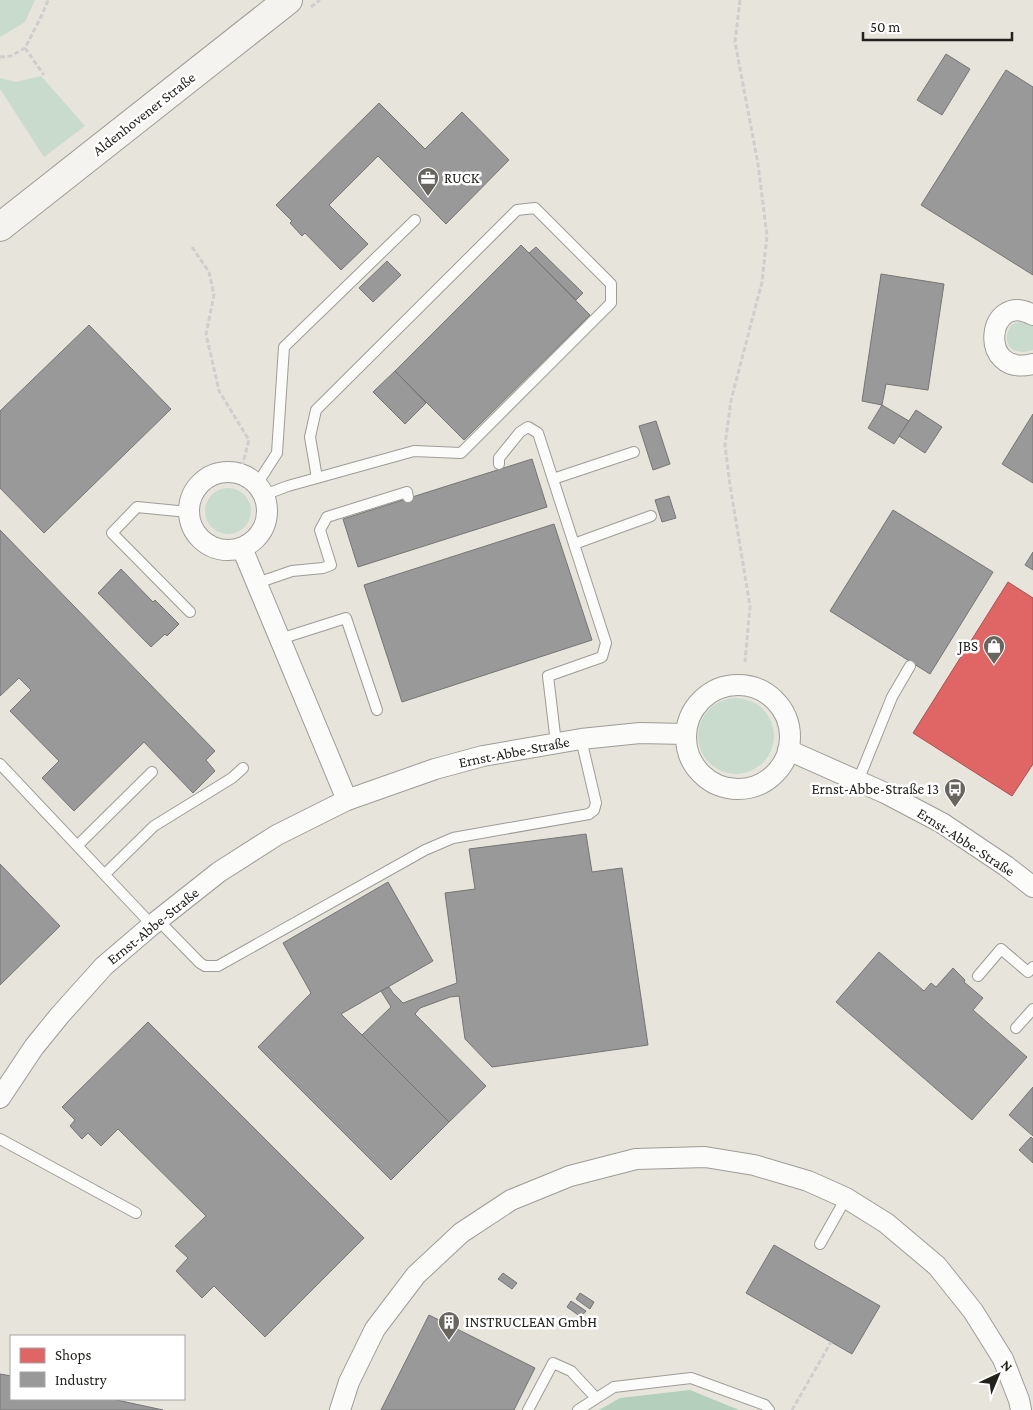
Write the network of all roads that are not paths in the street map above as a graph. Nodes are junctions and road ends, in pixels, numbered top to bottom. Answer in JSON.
{"nodes":[{"id":1,"x":288,"y":0,"type":"edge"},
{"id":2,"x":415,"y":220,"type":"dead end"},
{"id":3,"x":0,"y":227,"type":"edge"},
{"id":4,"x":1033,"y":315,"type":"edge"},
{"id":5,"x":1033,"y":364,"type":"edge"},
{"id":6,"x":634,"y":452,"type":"dead end"},
{"id":7,"x":499,"y":464,"type":"dead end"},
{"id":8,"x":317,"y":478,"type":"junction"},
{"id":9,"x":553,"y":479,"type":"junction"},
{"id":10,"x":254,"y":484,"type":"junction"},
{"id":11,"x":408,"y":497,"type":"dead end"},
{"id":12,"x":188,"y":512,"type":"junction"},
{"id":13,"x":651,"y":516,"type":"dead end"},
{"id":14,"x":574,"y":544,"type":"junction"},
{"id":15,"x":242,"y":548,"type":"junction"},
{"id":16,"x":257,"y":583,"type":"junction"},
{"id":17,"x":190,"y":612,"type":"dead end"},
{"id":18,"x":280,"y":639,"type":"junction"},
{"id":19,"x":910,"y":666,"type":"dead end"},
{"id":20,"x":377,"y":710,"type":"dead end"},
{"id":21,"x":686,"y":734,"type":"junction"},
{"id":22,"x":581,"y":739,"type":"junction"},
{"id":23,"x":556,"y":743,"type":"junction"},
{"id":24,"x":788,"y":750,"type":"junction"},
{"id":25,"x":0,"y":764,"type":"edge"},
{"id":26,"x":243,"y":768,"type":"dead end"},
{"id":27,"x":152,"y":772,"type":"dead end"},
{"id":28,"x":858,"y":781,"type":"junction"},
{"id":29,"x":347,"y":800,"type":"junction"},
{"id":30,"x":78,"y":845,"type":"junction"},
{"id":31,"x":105,"y":874,"type":"junction"},
{"id":32,"x":1033,"y":887,"type":"edge"},
{"id":33,"x":155,"y":922,"type":"junction"},
{"id":34,"x":1031,"y":972,"type":"edge"},
{"id":35,"x":978,"y":976,"type":"dead end"},
{"id":36,"x":1033,"y":1009,"type":"edge"},
{"id":37,"x":1016,"y":1028,"type":"dead end"},
{"id":38,"x":0,"y":1098,"type":"edge"},
{"id":39,"x":0,"y":1139,"type":"edge"},
{"id":40,"x":846,"y":1198,"type":"junction"},
{"id":41,"x":136,"y":1213,"type":"dead end"},
{"id":42,"x":820,"y":1244,"type":"dead end"},
{"id":43,"x":596,"y":1398,"type":"junction"},
{"id":44,"x":340,"y":1410,"type":"edge"},
{"id":45,"x":528,"y":1410,"type":"edge"},
{"id":46,"x":578,"y":1410,"type":"edge"},
{"id":47,"x":769,"y":1410,"type":"edge"},
{"id":48,"x":1021,"y":1410,"type":"edge"}],
"edges":[{"from":1,"to":3,"type":"main road","name":"Aldenhovener Straße"},
{"from":2,"to":10,"type":"lane"},
{"from":4,"to":5,"type":"street"},
{"from":6,"to":9,"type":"lane"},
{"from":7,"to":9,"type":"lane"},
{"from":8,"to":8,"type":"lane"},
{"from":8,"to":10,"type":"lane"},
{"from":9,"to":14,"type":"lane"},
{"from":10,"to":12,"type":"street"},
{"from":10,"to":15,"type":"street"},
{"from":11,"to":16,"type":"lane"},
{"from":12,"to":15,"type":"street"},
{"from":12,"to":17,"type":"lane"},
{"from":13,"to":14,"type":"lane"},
{"from":14,"to":23,"type":"lane"},
{"from":15,"to":16,"type":"street"},
{"from":16,"to":18,"type":"street"},
{"from":18,"to":20,"type":"lane"},
{"from":18,"to":29,"type":"street"},
{"from":19,"to":28,"type":"lane"},
{"from":21,"to":22,"type":"street","name":"Ernst-Abbe-Straße"},
{"from":21,"to":24,"type":"street"},
{"from":21,"to":24,"type":"street"},
{"from":22,"to":23,"type":"street","name":"Ernst-Abbe-Straße"},
{"from":22,"to":33,"type":"lane"},
{"from":23,"to":29,"type":"street","name":"Ernst-Abbe-Straße"},
{"from":24,"to":28,"type":"street","name":"Ernst-Abbe-Straße"},
{"from":25,"to":30,"type":"lane"},
{"from":26,"to":31,"type":"lane"},
{"from":27,"to":30,"type":"lane"},
{"from":28,"to":32,"type":"street","name":"Ernst-Abbe-Straße"},
{"from":29,"to":33,"type":"street","name":"Ernst-Abbe-Straße"},
{"from":30,"to":31,"type":"lane"},
{"from":31,"to":33,"type":"lane"},
{"from":33,"to":38,"type":"street","name":"Ernst-Abbe-Straße"},
{"from":34,"to":35,"type":"lane"},
{"from":36,"to":37,"type":"lane"},
{"from":39,"to":41,"type":"lane"},
{"from":40,"to":42,"type":"lane"},
{"from":40,"to":44,"type":"street"},
{"from":40,"to":48,"type":"street"},
{"from":43,"to":45,"type":"lane"},
{"from":43,"to":46,"type":"lane"},
{"from":43,"to":47,"type":"lane"}]}
